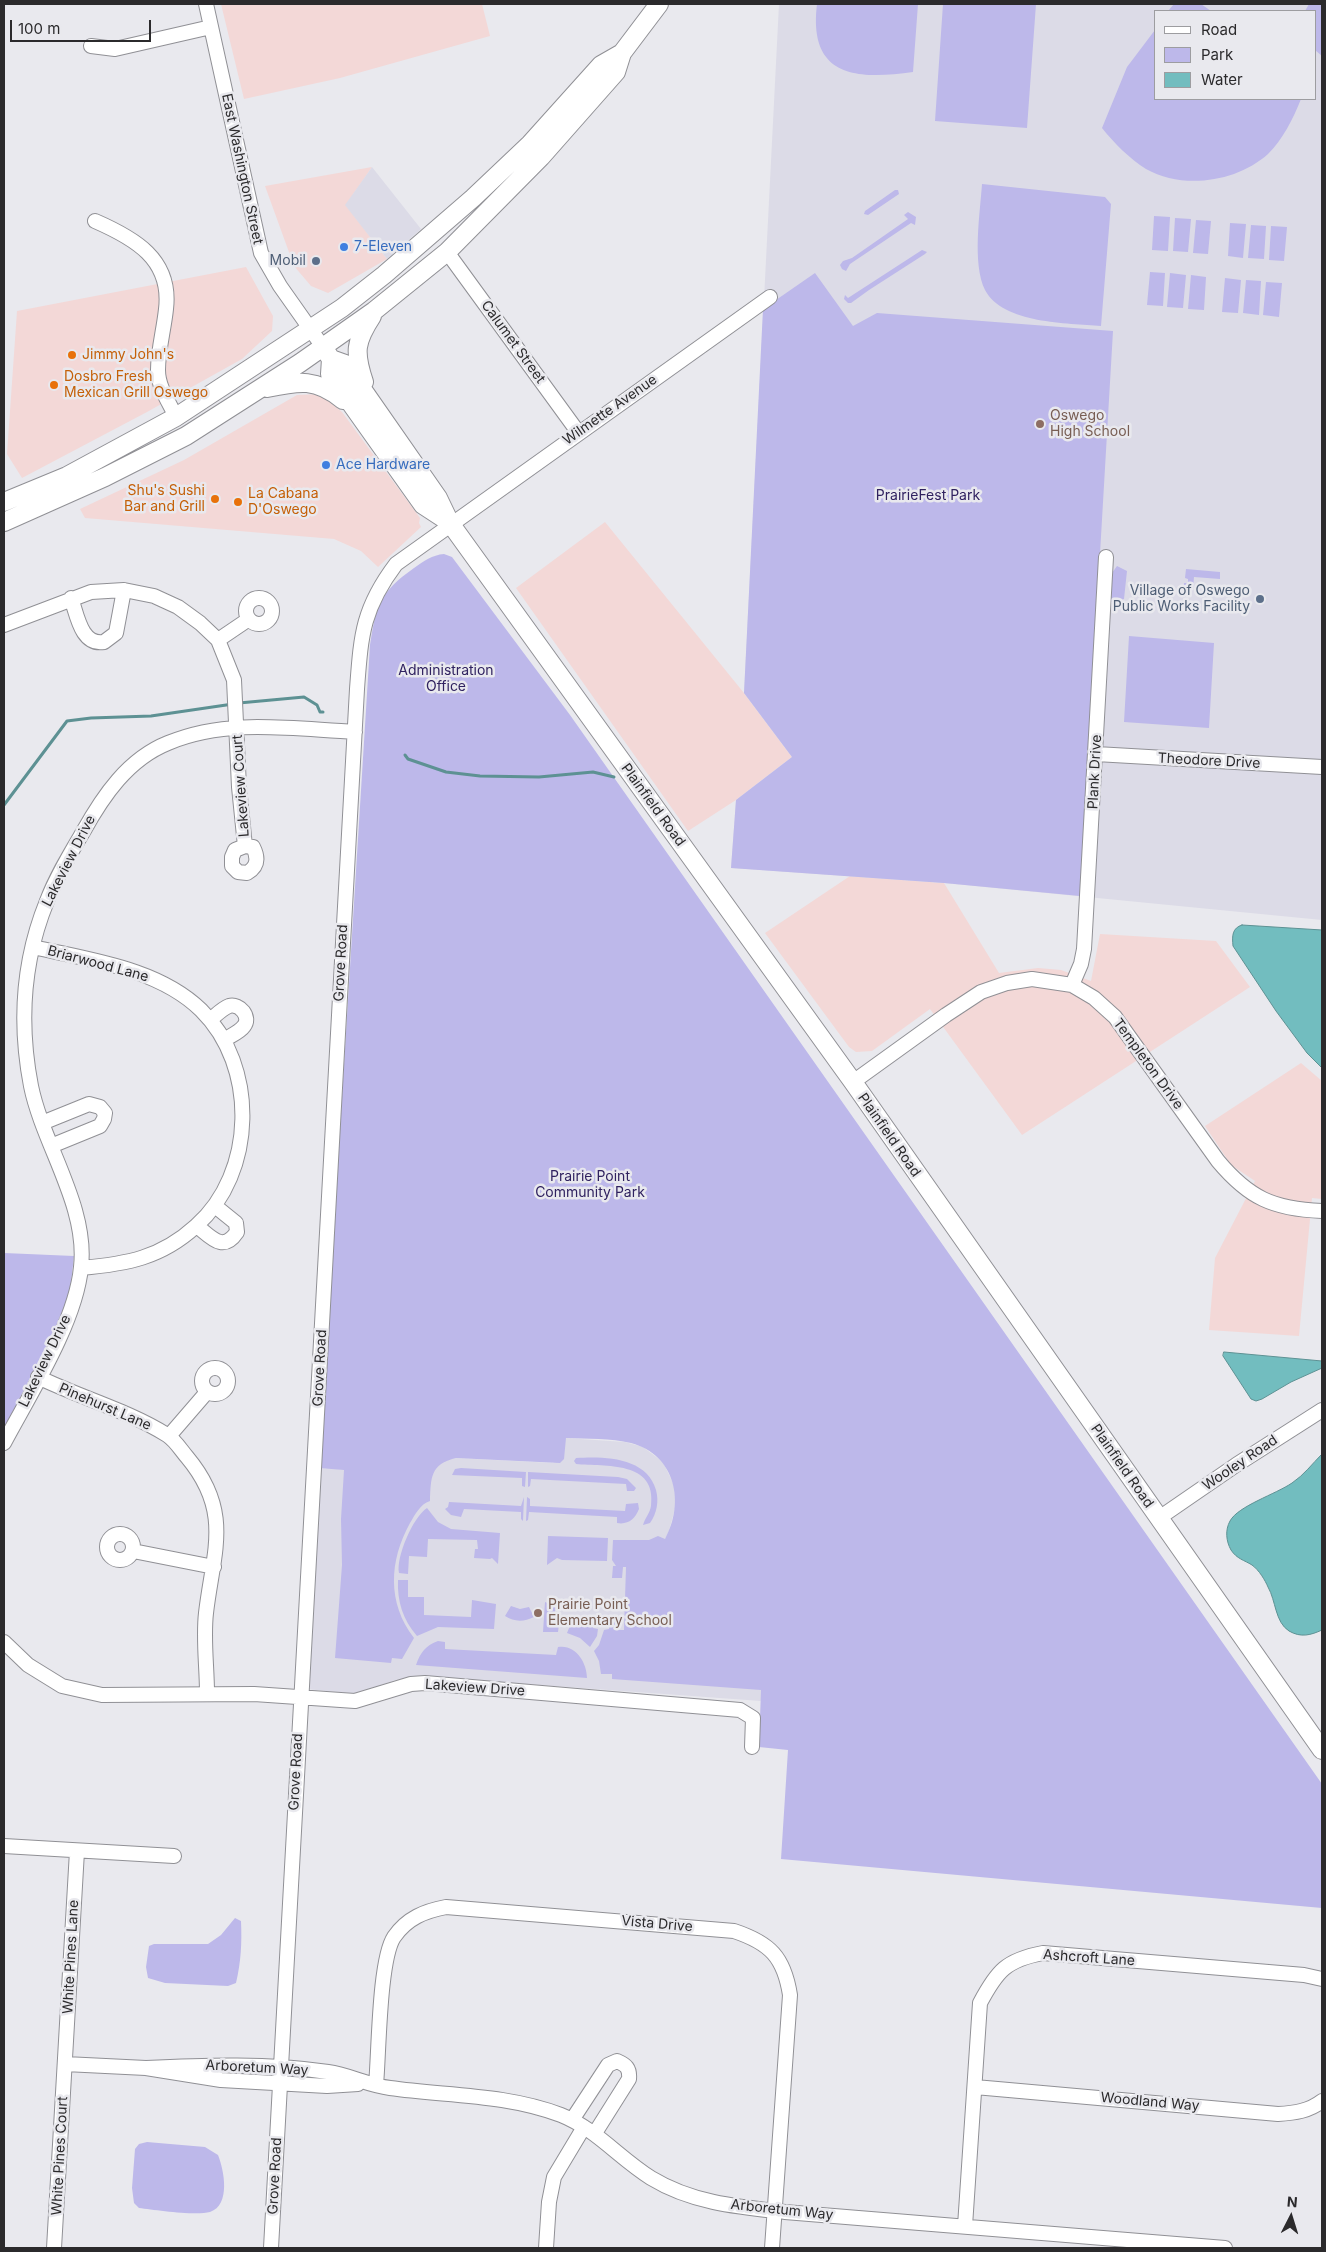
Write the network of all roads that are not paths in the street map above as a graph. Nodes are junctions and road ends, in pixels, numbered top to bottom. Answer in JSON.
{"nodes":[{"id":1,"x":206,"y":4,"type":"edge"},
{"id":2,"x":659,"y":4,"type":"edge"},
{"id":3,"x":211,"y":27,"type":"junction"},
{"id":4,"x":91,"y":46,"type":"dead end"},
{"id":5,"x":622,"y":53,"type":"junction"},
{"id":6,"x":95,"y":221,"type":"dead end"},
{"id":7,"x":447,"y":252,"type":"junction"},
{"id":8,"x":770,"y":297,"type":"dead end"},
{"id":9,"x":374,"y":311,"type":"junction"},
{"id":10,"x":311,"y":328,"type":"junction"},
{"id":11,"x":327,"y":353,"type":"junction"},
{"id":12,"x":257,"y":390,"type":"junction"},
{"id":13,"x":370,"y":399,"type":"junction"},
{"id":14,"x":355,"y":410,"type":"junction"},
{"id":15,"x":176,"y":416,"type":"junction"},
{"id":16,"x":578,"y":432,"type":"junction"},
{"id":17,"x":4,"y":502,"type":"edge"},
{"id":18,"x":4,"y":522,"type":"edge"},
{"id":19,"x":450,"y":524,"type":"junction"},
{"id":20,"x":1106,"y":557,"type":"dead end"},
{"id":21,"x":124,"y":590,"type":"junction"},
{"id":22,"x":71,"y":598,"type":"junction"},
{"id":23,"x":249,"y":619,"type":"dead end"},
{"id":24,"x":4,"y":625,"type":"edge"},
{"id":25,"x":218,"y":640,"type":"junction"},
{"id":26,"x":237,"y":726,"type":"junction"},
{"id":27,"x":354,"y":732,"type":"junction"},
{"id":28,"x":1096,"y":754,"type":"junction"},
{"id":29,"x":1322,"y":767,"type":"edge"},
{"id":30,"x":245,"y":846,"type":"dead end"},
{"id":31,"x":33,"y":946,"type":"junction"},
{"id":32,"x":1072,"y":985,"type":"junction"},
{"id":33,"x":210,"y":1020,"type":"junction"},
{"id":34,"x":224,"y":1040,"type":"junction"},
{"id":35,"x":853,"y":1082,"type":"junction"},
{"id":36,"x":42,"y":1123,"type":"junction"},
{"id":37,"x":51,"y":1146,"type":"junction"},
{"id":38,"x":215,"y":1206,"type":"junction"},
{"id":39,"x":1322,"y":1211,"type":"edge"},
{"id":40,"x":197,"y":1226,"type":"junction"},
{"id":41,"x":81,"y":1268,"type":"junction"},
{"id":42,"x":38,"y":1377,"type":"junction"},
{"id":43,"x":206,"y":1392,"type":"dead end"},
{"id":44,"x":1322,"y":1410,"type":"edge"},
{"id":45,"x":169,"y":1436,"type":"junction"},
{"id":46,"x":4,"y":1444,"type":"edge"},
{"id":47,"x":1159,"y":1518,"type":"junction"},
{"id":48,"x":133,"y":1551,"type":"dead end"},
{"id":49,"x":214,"y":1567,"type":"junction"},
{"id":50,"x":4,"y":1642,"type":"edge"},
{"id":51,"x":207,"y":1693,"type":"junction"},
{"id":52,"x":300,"y":1697,"type":"junction"},
{"id":53,"x":752,"y":1747,"type":"dead end"},
{"id":54,"x":1322,"y":1750,"type":"edge"},
{"id":55,"x":4,"y":1846,"type":"edge"},
{"id":56,"x":77,"y":1851,"type":"junction"},
{"id":57,"x":174,"y":1856,"type":"dead end"},
{"id":58,"x":1322,"y":1979,"type":"edge"},
{"id":59,"x":66,"y":2064,"type":"junction"},
{"id":60,"x":146,"y":2068,"type":"junction"},
{"id":61,"x":280,"y":2068,"type":"junction"},
{"id":62,"x":280,"y":2083,"type":"junction"},
{"id":63,"x":371,"y":2084,"type":"junction"},
{"id":64,"x":975,"y":2087,"type":"junction"},
{"id":65,"x":1322,"y":2100,"type":"edge"},
{"id":66,"x":584,"y":2126,"type":"junction"},
{"id":67,"x":774,"y":2210,"type":"junction"},
{"id":68,"x":965,"y":2226,"type":"junction"},
{"id":69,"x":54,"y":2248,"type":"edge"},
{"id":70,"x":271,"y":2248,"type":"edge"},
{"id":71,"x":546,"y":2248,"type":"edge"},
{"id":72,"x":772,"y":2248,"type":"edge"},
{"id":73,"x":1225,"y":2248,"type":"edge"}],
"edges":[{"from":1,"to":3,"type":"street","name":"East Washington Street"},
{"from":2,"to":5,"type":"main road"},
{"from":3,"to":4,"type":"street"},
{"from":3,"to":10,"type":"street","name":"East Washington Street"},
{"from":5,"to":7,"type":"main road"},
{"from":5,"to":10,"type":"main road"},
{"from":6,"to":15,"type":"street"},
{"from":7,"to":9,"type":"main road"},
{"from":7,"to":16,"type":"street","name":"Calumet Street"},
{"from":8,"to":16,"type":"street","name":"Wilmette Avenue"},
{"from":9,"to":11,"type":"main road"},
{"from":9,"to":13,"type":"main road"},
{"from":10,"to":11,"type":"street","name":"East Washington Street"},
{"from":10,"to":15,"type":"main road"},
{"from":11,"to":12,"type":"main road"},
{"from":11,"to":13,"type":"main road","name":"Plainfield Road"},
{"from":11,"to":14,"type":"main road","name":"Plainfield Road"},
{"from":12,"to":14,"type":"main road"},
{"from":12,"to":18,"type":"main road"},
{"from":13,"to":19,"type":"main road","name":"Plainfield Road"},
{"from":14,"to":19,"type":"main road","name":"Plainfield Road"},
{"from":15,"to":17,"type":"main road"},
{"from":16,"to":19,"type":"street","name":"Wilmette Avenue"},
{"from":19,"to":27,"type":"street","name":"Grove Road"},
{"from":19,"to":35,"type":"main road","name":"Plainfield Road"},
{"from":20,"to":28,"type":"street","name":"Plank Drive"},
{"from":21,"to":22,"type":"street"},
{"from":21,"to":22,"type":"street"},
{"from":21,"to":25,"type":"street"},
{"from":22,"to":24,"type":"street"},
{"from":23,"to":25,"type":"street"},
{"from":25,"to":26,"type":"street","name":"Lakeview Court"},
{"from":26,"to":27,"type":"street","name":"Lakeview Drive"},
{"from":26,"to":30,"type":"street","name":"Lakeview Court"},
{"from":26,"to":31,"type":"street","name":"Lakeview Drive"},
{"from":27,"to":52,"type":"street","name":"Grove Road"},
{"from":28,"to":29,"type":"street","name":"Theodore Drive"},
{"from":28,"to":32,"type":"street","name":"Plank Drive"},
{"from":31,"to":33,"type":"street","name":"Briarwood Lane"},
{"from":31,"to":36,"type":"street","name":"Lakeview Drive"},
{"from":32,"to":35,"type":"street","name":"Templeton Drive"},
{"from":32,"to":39,"type":"street","name":"Templeton Drive"},
{"from":33,"to":34,"type":"street","name":"Briarwood Lane"},
{"from":33,"to":34,"type":"street"},
{"from":34,"to":38,"type":"street","name":"Briarwood Lane"},
{"from":35,"to":47,"type":"main road","name":"Plainfield Road"},
{"from":36,"to":37,"type":"street","name":"Lakeview Drive"},
{"from":36,"to":37,"type":"street"},
{"from":37,"to":41,"type":"street","name":"Lakeview Drive"},
{"from":38,"to":40,"type":"street","name":"Briarwood Lane"},
{"from":38,"to":40,"type":"street"},
{"from":40,"to":41,"type":"street","name":"Briarwood Lane"},
{"from":41,"to":42,"type":"street","name":"Lakeview Drive"},
{"from":42,"to":45,"type":"street","name":"Pinehurst Lane"},
{"from":42,"to":46,"type":"street","name":"Lakeview Drive"},
{"from":43,"to":45,"type":"street"},
{"from":44,"to":47,"type":"street","name":"Wooley Road"},
{"from":45,"to":49,"type":"street","name":"Pinehurst Lane"},
{"from":47,"to":54,"type":"main road","name":"Plainfield Road"},
{"from":48,"to":49,"type":"street"},
{"from":49,"to":51,"type":"street","name":"Pinehurst Lane"},
{"from":50,"to":51,"type":"street","name":"Lakeview Drive"},
{"from":51,"to":52,"type":"street","name":"Lakeview Drive"},
{"from":52,"to":53,"type":"street","name":"Lakeview Drive"},
{"from":52,"to":61,"type":"street","name":"Grove Road"},
{"from":55,"to":56,"type":"street"},
{"from":56,"to":57,"type":"street"},
{"from":56,"to":59,"type":"street","name":"White Pines Lane"},
{"from":58,"to":64,"type":"street","name":"Ashcroft Lane"},
{"from":59,"to":60,"type":"street","name":"Arboretum Way"},
{"from":59,"to":69,"type":"street","name":"White Pines Court"},
{"from":60,"to":61,"type":"street","name":"Arboretum Way"},
{"from":60,"to":62,"type":"street","name":"Arboretum Way"},
{"from":61,"to":62,"type":"street","name":"Grove Road"},
{"from":61,"to":63,"type":"street","name":"Arboretum Way"},
{"from":62,"to":63,"type":"street","name":"Arboretum Way"},
{"from":62,"to":70,"type":"street","name":"Grove Road"},
{"from":63,"to":66,"type":"street","name":"Arboretum Way"},
{"from":63,"to":67,"type":"street","name":"Vista Drive"},
{"from":64,"to":65,"type":"street","name":"Woodland Way"},
{"from":64,"to":68,"type":"street","name":"Ashcroft Lane"},
{"from":66,"to":67,"type":"street","name":"Arboretum Way"},
{"from":66,"to":71,"type":"street"},
{"from":67,"to":68,"type":"street","name":"Arboretum Way"},
{"from":67,"to":72,"type":"street","name":"Vista Drive"},
{"from":68,"to":73,"type":"street","name":"Arboretum Way"}]}
